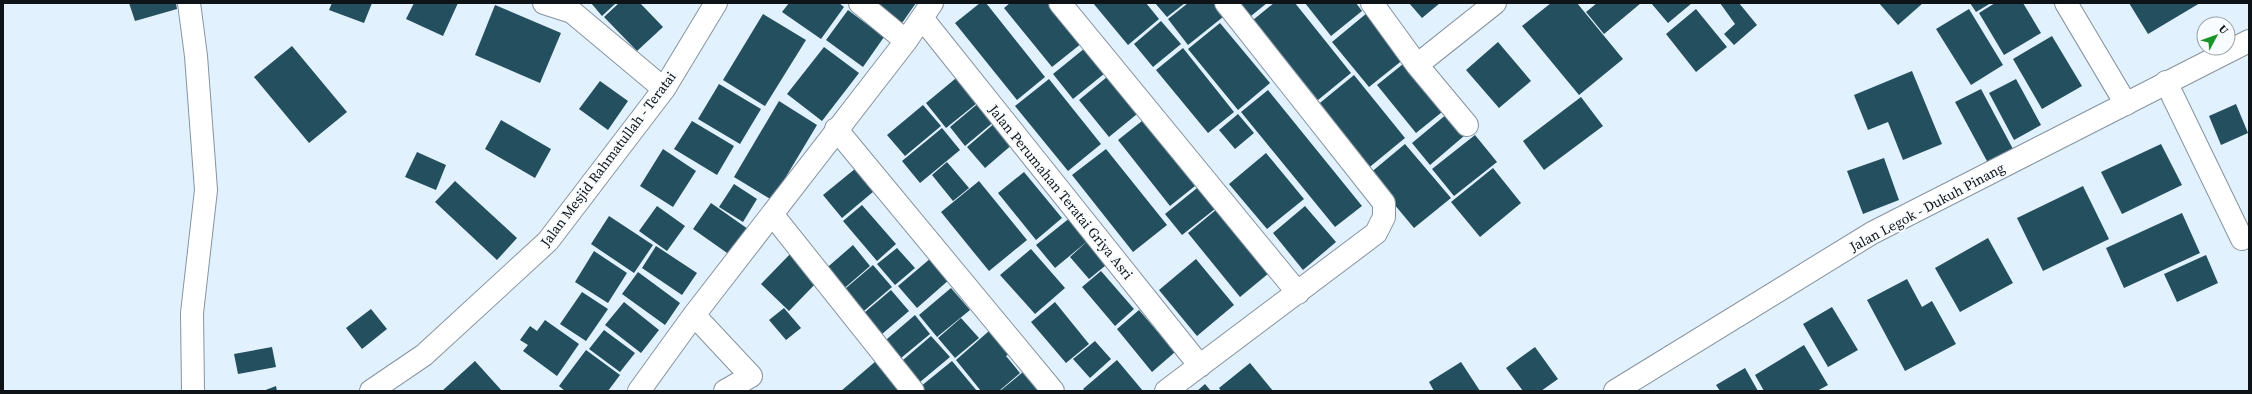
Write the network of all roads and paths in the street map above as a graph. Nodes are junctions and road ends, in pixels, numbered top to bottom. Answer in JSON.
{"nodes":[{"id":1,"x":189,"y":3,"type":"edge"},
{"id":2,"x":544,"y":3,"type":"edge"},
{"id":3,"x":716,"y":3,"type":"edge"},
{"id":4,"x":860,"y":3,"type":"edge"},
{"id":5,"x":1060,"y":3,"type":"edge"},
{"id":6,"x":1226,"y":3,"type":"edge"},
{"id":7,"x":1372,"y":3,"type":"edge"},
{"id":8,"x":1495,"y":3,"type":"edge"},
{"id":9,"x":2066,"y":3,"type":"edge"},
{"id":10,"x":571,"y":8,"type":"edge"},
{"id":11,"x":927,"y":10,"type":"edge"},
{"id":12,"x":906,"y":40,"type":"junction"},
{"id":13,"x":2249,"y":41,"type":"edge"},
{"id":14,"x":1417,"y":65,"type":"junction"},
{"id":15,"x":2166,"y":82,"type":"junction"},
{"id":16,"x":664,"y":89,"type":"junction"},
{"id":17,"x":2126,"y":104,"type":"junction"},
{"id":18,"x":1467,"y":125,"type":"dead end"},
{"id":19,"x":836,"y":129,"type":"junction"},
{"id":20,"x":772,"y":214,"type":"junction"},
{"id":21,"x":2242,"y":239,"type":"dead end"},
{"id":22,"x":1298,"y":293,"type":"junction"},
{"id":23,"x":694,"y":315,"type":"junction"},
{"id":24,"x":1200,"y":366,"type":"junction"},
{"id":25,"x":192,"y":391,"type":"edge"},
{"id":26,"x":371,"y":391,"type":"edge"},
{"id":27,"x":639,"y":391,"type":"edge"},
{"id":28,"x":725,"y":391,"type":"edge"},
{"id":29,"x":913,"y":391,"type":"edge"},
{"id":30,"x":1053,"y":391,"type":"edge"},
{"id":31,"x":1166,"y":391,"type":"edge"},
{"id":32,"x":1615,"y":391,"type":"edge"}],
"edges":[{"from":1,"to":25,"type":"street"},
{"from":2,"to":10,"type":"street"},
{"from":3,"to":16,"type":"street","name":"Jalan Mesjid Rahmatullah - Teratai"},
{"from":4,"to":12,"type":"street"},
{"from":5,"to":22,"type":"street"},
{"from":6,"to":22,"type":"street"},
{"from":7,"to":14,"type":"street"},
{"from":8,"to":14,"type":"street"},
{"from":9,"to":17,"type":"street"},
{"from":10,"to":16,"type":"street"},
{"from":11,"to":12,"type":"street","name":"Jalan Perumahan Teratai Griya Asri"},
{"from":11,"to":24,"type":"street","name":"Jalan Perumahan Teratai Griya Asri"},
{"from":12,"to":19,"type":"street","name":"Jalan Perumahan Teratai Griya Asri"},
{"from":13,"to":15,"type":"street","name":"Jalan Legok - Dukuh Pinang"},
{"from":14,"to":18,"type":"street"},
{"from":15,"to":17,"type":"street","name":"Jalan Legok - Dukuh Pinang"},
{"from":15,"to":21,"type":"street"},
{"from":16,"to":26,"type":"street","name":"Jalan Mesjid Rahmatullah - Teratai"},
{"from":17,"to":32,"type":"street","name":"Jalan Legok - Dukuh Pinang"},
{"from":19,"to":20,"type":"street","name":"Jalan Perumahan Teratai Griya Asri"},
{"from":19,"to":30,"type":"street"},
{"from":20,"to":23,"type":"street","name":"Jalan Perumahan Teratai Griya Asri"},
{"from":20,"to":29,"type":"street"},
{"from":22,"to":24,"type":"street"},
{"from":23,"to":27,"type":"street","name":"Jalan Perumahan Teratai Griya Asri"},
{"from":23,"to":28,"type":"street"},
{"from":24,"to":31,"type":"street"}]}
